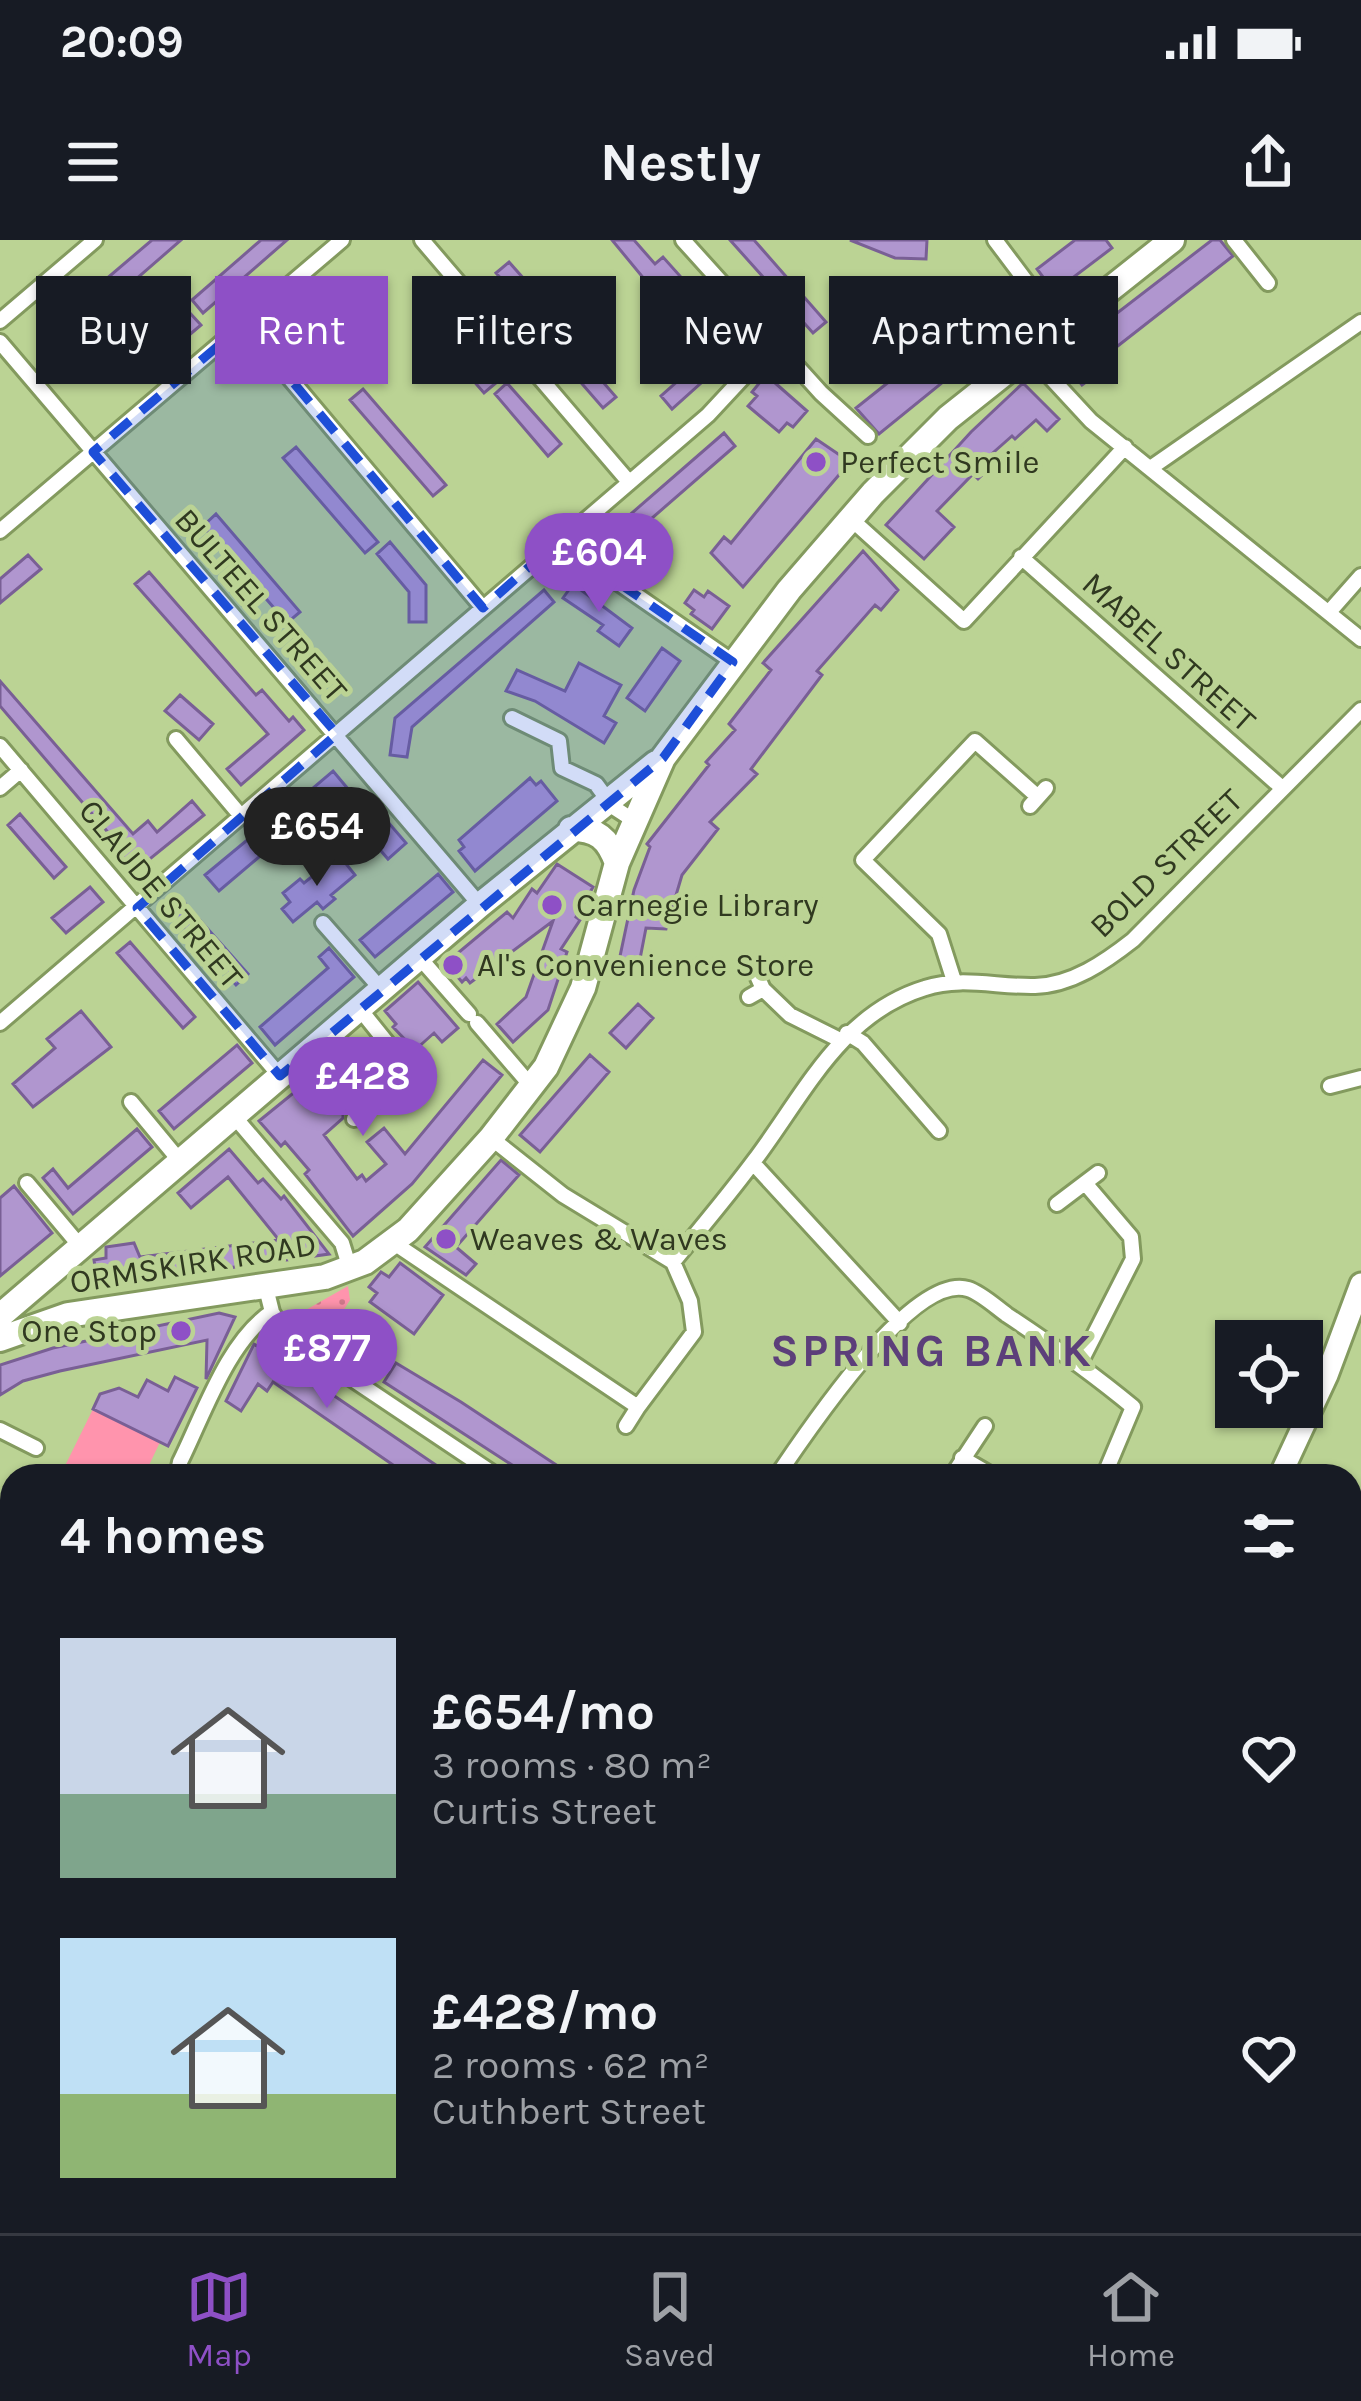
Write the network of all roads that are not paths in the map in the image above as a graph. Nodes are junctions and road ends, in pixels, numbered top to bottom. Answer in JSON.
{"nodes":[{"id":1,"x":95,"y":240,"type":"edge"},
{"id":2,"x":342,"y":240,"type":"edge"},
{"id":3,"x":422,"y":240,"type":"edge"},
{"id":4,"x":683,"y":240,"type":"edge"},
{"id":5,"x":995,"y":240,"type":"edge"},
{"id":6,"x":1172,"y":240,"type":"edge"},
{"id":7,"x":1234,"y":240,"type":"edge"},
{"id":8,"x":300,"y":276,"type":"edge"},
{"id":9,"x":715,"y":276,"type":"edge"},
{"id":10,"x":1022,"y":276,"type":"edge"},
{"id":11,"x":1118,"y":283,"type":"edge"},
{"id":12,"x":1268,"y":284,"type":"dead end"},
{"id":13,"x":0,"y":320,"type":"edge"},
{"id":14,"x":1361,"y":322,"type":"edge"},
{"id":15,"x":0,"y":341,"type":"edge"},
{"id":16,"x":215,"y":349,"type":"edge"},
{"id":17,"x":805,"y":376,"type":"edge"},
{"id":18,"x":294,"y":384,"type":"edge"},
{"id":19,"x":738,"y":384,"type":"edge"},
{"id":20,"x":990,"y":384,"type":"edge"},
{"id":21,"x":1056,"y":384,"type":"edge"},
{"id":22,"x":868,"y":436,"type":"dead end"},
{"id":23,"x":1126,"y":447,"type":"junction"},
{"id":24,"x":93,"y":452,"type":"junction"},
{"id":25,"x":1152,"y":467,"type":"junction"},
{"id":26,"x":629,"y":482,"type":"junction"},
{"id":27,"x":850,"y":519,"type":"junction"},
{"id":28,"x":0,"y":531,"type":"edge"},
{"id":29,"x":558,"y":541,"type":"junction"},
{"id":30,"x":1021,"y":557,"type":"junction"},
{"id":31,"x":1361,"y":576,"type":"edge"},
{"id":32,"x":483,"y":608,"type":"junction"},
{"id":33,"x":1330,"y":611,"type":"junction"},
{"id":34,"x":1361,"y":639,"type":"edge"},
{"id":35,"x":733,"y":662,"type":"junction"},
{"id":36,"x":1361,"y":710,"type":"edge"},
{"id":37,"x":512,"y":718,"type":"dead end"},
{"id":38,"x":338,"y":734,"type":"junction"},
{"id":39,"x":176,"y":739,"type":"dead end"},
{"id":40,"x":0,"y":746,"type":"edge"},
{"id":41,"x":663,"y":758,"type":"junction"},
{"id":42,"x":21,"y":770,"type":"junction"},
{"id":43,"x":1281,"y":787,"type":"junction"},
{"id":44,"x":0,"y":788,"type":"edge"},
{"id":45,"x":1038,"y":797,"type":"dead end"},
{"id":46,"x":607,"y":800,"type":"junction"},
{"id":47,"x":241,"y":816,"type":"junction"},
{"id":48,"x":633,"y":820,"type":"junction"},
{"id":49,"x":571,"y":829,"type":"junction"},
{"id":50,"x":617,"y":862,"type":"junction"},
{"id":51,"x":480,"y":905,"type":"junction"},
{"id":52,"x":137,"y":908,"type":"junction"},
{"id":53,"x":323,"y":923,"type":"dead end"},
{"id":54,"x":418,"y":957,"type":"junction"},
{"id":55,"x":754,"y":969,"type":"dead end"},
{"id":56,"x":954,"y":981,"type":"junction"},
{"id":57,"x":381,"y":989,"type":"junction"},
{"id":58,"x":359,"y":1008,"type":"junction"},
{"id":59,"x":0,"y":1022,"type":"edge"},
{"id":60,"x":843,"y":1036,"type":"junction"},
{"id":61,"x":280,"y":1076,"type":"junction"},
{"id":62,"x":1361,"y":1078,"type":"edge"},
{"id":63,"x":1330,"y":1086,"type":"dead end"},
{"id":64,"x":532,"y":1087,"type":"junction"},
{"id":65,"x":131,"y":1102,"type":"dead end"},
{"id":66,"x":233,"y":1115,"type":"junction"},
{"id":67,"x":354,"y":1119,"type":"dead end"},
{"id":68,"x":939,"y":1131,"type":"dead end"},
{"id":69,"x":491,"y":1138,"type":"junction"},
{"id":70,"x":179,"y":1160,"type":"junction"},
{"id":71,"x":753,"y":1163,"type":"junction"},
{"id":72,"x":27,"y":1183,"type":"dead end"},
{"id":73,"x":1057,"y":1204,"type":"dead end"},
{"id":74,"x":394,"y":1243,"type":"junction"},
{"id":75,"x":80,"y":1246,"type":"junction"},
{"id":76,"x":673,"y":1262,"type":"junction"},
{"id":77,"x":350,"y":1269,"type":"junction"},
{"id":78,"x":39,"y":1281,"type":"junction"},
{"id":79,"x":1361,"y":1284,"type":"edge"},
{"id":80,"x":269,"y":1300,"type":"junction"},
{"id":81,"x":68,"y":1315,"type":"junction"},
{"id":82,"x":0,"y":1316,"type":"edge"},
{"id":83,"x":900,"y":1322,"type":"junction"},
{"id":84,"x":0,"y":1340,"type":"edge"},
{"id":85,"x":1080,"y":1363,"type":"junction"},
{"id":86,"x":638,"y":1407,"type":"junction"},
{"id":87,"x":626,"y":1426,"type":"dead end"},
{"id":88,"x":985,"y":1426,"type":"dead end"},
{"id":89,"x":0,"y":1430,"type":"edge"},
{"id":90,"x":36,"y":1448,"type":"dead end"},
{"id":91,"x":962,"y":1458,"type":"junction"},
{"id":92,"x":180,"y":1464,"type":"edge"},
{"id":93,"x":479,"y":1464,"type":"edge"},
{"id":94,"x":785,"y":1464,"type":"edge"},
{"id":95,"x":959,"y":1464,"type":"edge"},
{"id":96,"x":972,"y":1464,"type":"edge"},
{"id":97,"x":1110,"y":1464,"type":"edge"},
{"id":98,"x":1286,"y":1464,"type":"edge"}],
"edges":[{"from":1,"to":13,"type":"street"},
{"from":2,"to":8,"type":"street"},
{"from":3,"to":26,"type":"street"},
{"from":4,"to":9,"type":"street"},
{"from":5,"to":10,"type":"street"},
{"from":6,"to":11,"type":"highway","name":"ORMSKIRK ROAD"},
{"from":7,"to":12,"type":"street"},
{"from":14,"to":25,"type":"street"},
{"from":15,"to":24,"type":"street","name":"BULTEEL STREET"},
{"from":16,"to":24,"type":"street"},
{"from":17,"to":22,"type":"street"},
{"from":18,"to":32,"type":"street"},
{"from":19,"to":26,"type":"street"},
{"from":20,"to":27,"type":"highway","name":"ORMSKIRK ROAD"},
{"from":21,"to":23,"type":"street"},
{"from":23,"to":25,"type":"street"},
{"from":23,"to":30,"type":"street"},
{"from":24,"to":28,"type":"street"},
{"from":24,"to":38,"type":"street","name":"BULTEEL STREET"},
{"from":25,"to":33,"type":"street"},
{"from":26,"to":29,"type":"street"},
{"from":27,"to":30,"type":"street"},
{"from":27,"to":35,"type":"highway","name":"ORMSKIRK ROAD"},
{"from":29,"to":32,"type":"street"},
{"from":29,"to":35,"type":"street"},
{"from":30,"to":43,"type":"street","name":"MABEL STREET"},
{"from":31,"to":33,"type":"street"},
{"from":32,"to":38,"type":"street"},
{"from":33,"to":34,"type":"street"},
{"from":35,"to":41,"type":"highway","name":"ORMSKIRK ROAD"},
{"from":36,"to":43,"type":"street","name":"BOLD STREET"},
{"from":37,"to":46,"type":"street"},
{"from":38,"to":47,"type":"street"},
{"from":38,"to":51,"type":"street","name":"BULTEEL STREET"},
{"from":39,"to":47,"type":"street"},
{"from":40,"to":42,"type":"street","name":"CLAUDE STREET"},
{"from":41,"to":46,"type":"highway"},
{"from":41,"to":48,"type":"highway","name":"ORMSKIRK ROAD"},
{"from":42,"to":44,"type":"street"},
{"from":42,"to":52,"type":"street","name":"CLAUDE STREET"},
{"from":43,"to":56,"type":"street","name":"BOLD STREET"},
{"from":45,"to":56,"type":"street"},
{"from":46,"to":48,"type":"street"},
{"from":46,"to":49,"type":"highway"},
{"from":47,"to":52,"type":"street"},
{"from":48,"to":50,"type":"highway","name":"ORMSKIRK ROAD"},
{"from":49,"to":50,"type":"highway"},
{"from":49,"to":51,"type":"highway"},
{"from":50,"to":64,"type":"highway","name":"ORMSKIRK ROAD"},
{"from":51,"to":54,"type":"highway"},
{"from":52,"to":59,"type":"street"},
{"from":52,"to":61,"type":"street","name":"CLAUDE STREET"},
{"from":53,"to":57,"type":"street"},
{"from":54,"to":57,"type":"highway"},
{"from":54,"to":64,"type":"street"},
{"from":55,"to":60,"type":"street"},
{"from":56,"to":60,"type":"street","name":"BOLD STREET"},
{"from":57,"to":58,"type":"highway"},
{"from":58,"to":61,"type":"highway"},
{"from":58,"to":67,"type":"street"},
{"from":60,"to":68,"type":"street"},
{"from":60,"to":71,"type":"street","name":"BOLD STREET"},
{"from":61,"to":66,"type":"highway"},
{"from":62,"to":63,"type":"street"},
{"from":64,"to":69,"type":"highway","name":"ORMSKIRK ROAD"},
{"from":65,"to":70,"type":"street"},
{"from":66,"to":70,"type":"highway"},
{"from":66,"to":77,"type":"street"},
{"from":69,"to":74,"type":"highway","name":"ORMSKIRK ROAD"},
{"from":69,"to":76,"type":"street"},
{"from":70,"to":75,"type":"highway"},
{"from":71,"to":76,"type":"street","name":"BOLD STREET"},
{"from":71,"to":83,"type":"street"},
{"from":72,"to":75,"type":"street"},
{"from":73,"to":85,"type":"street"},
{"from":74,"to":77,"type":"highway","name":"ORMSKIRK ROAD"},
{"from":74,"to":86,"type":"street"},
{"from":75,"to":78,"type":"highway"},
{"from":76,"to":86,"type":"street"},
{"from":77,"to":80,"type":"highway","name":"ORMSKIRK ROAD"},
{"from":78,"to":81,"type":"highway"},
{"from":78,"to":82,"type":"highway"},
{"from":79,"to":98,"type":"main road"},
{"from":80,"to":81,"type":"highway","name":"ORMSKIRK ROAD"},
{"from":80,"to":92,"type":"street"},
{"from":80,"to":93,"type":"street"},
{"from":81,"to":84,"type":"highway","name":"ORMSKIRK ROAD"},
{"from":83,"to":85,"type":"street"},
{"from":83,"to":94,"type":"street"},
{"from":85,"to":97,"type":"street"},
{"from":86,"to":87,"type":"street"},
{"from":88,"to":91,"type":"street"},
{"from":89,"to":90,"type":"street"},
{"from":91,"to":95,"type":"street"},
{"from":91,"to":96,"type":"street"}]}
